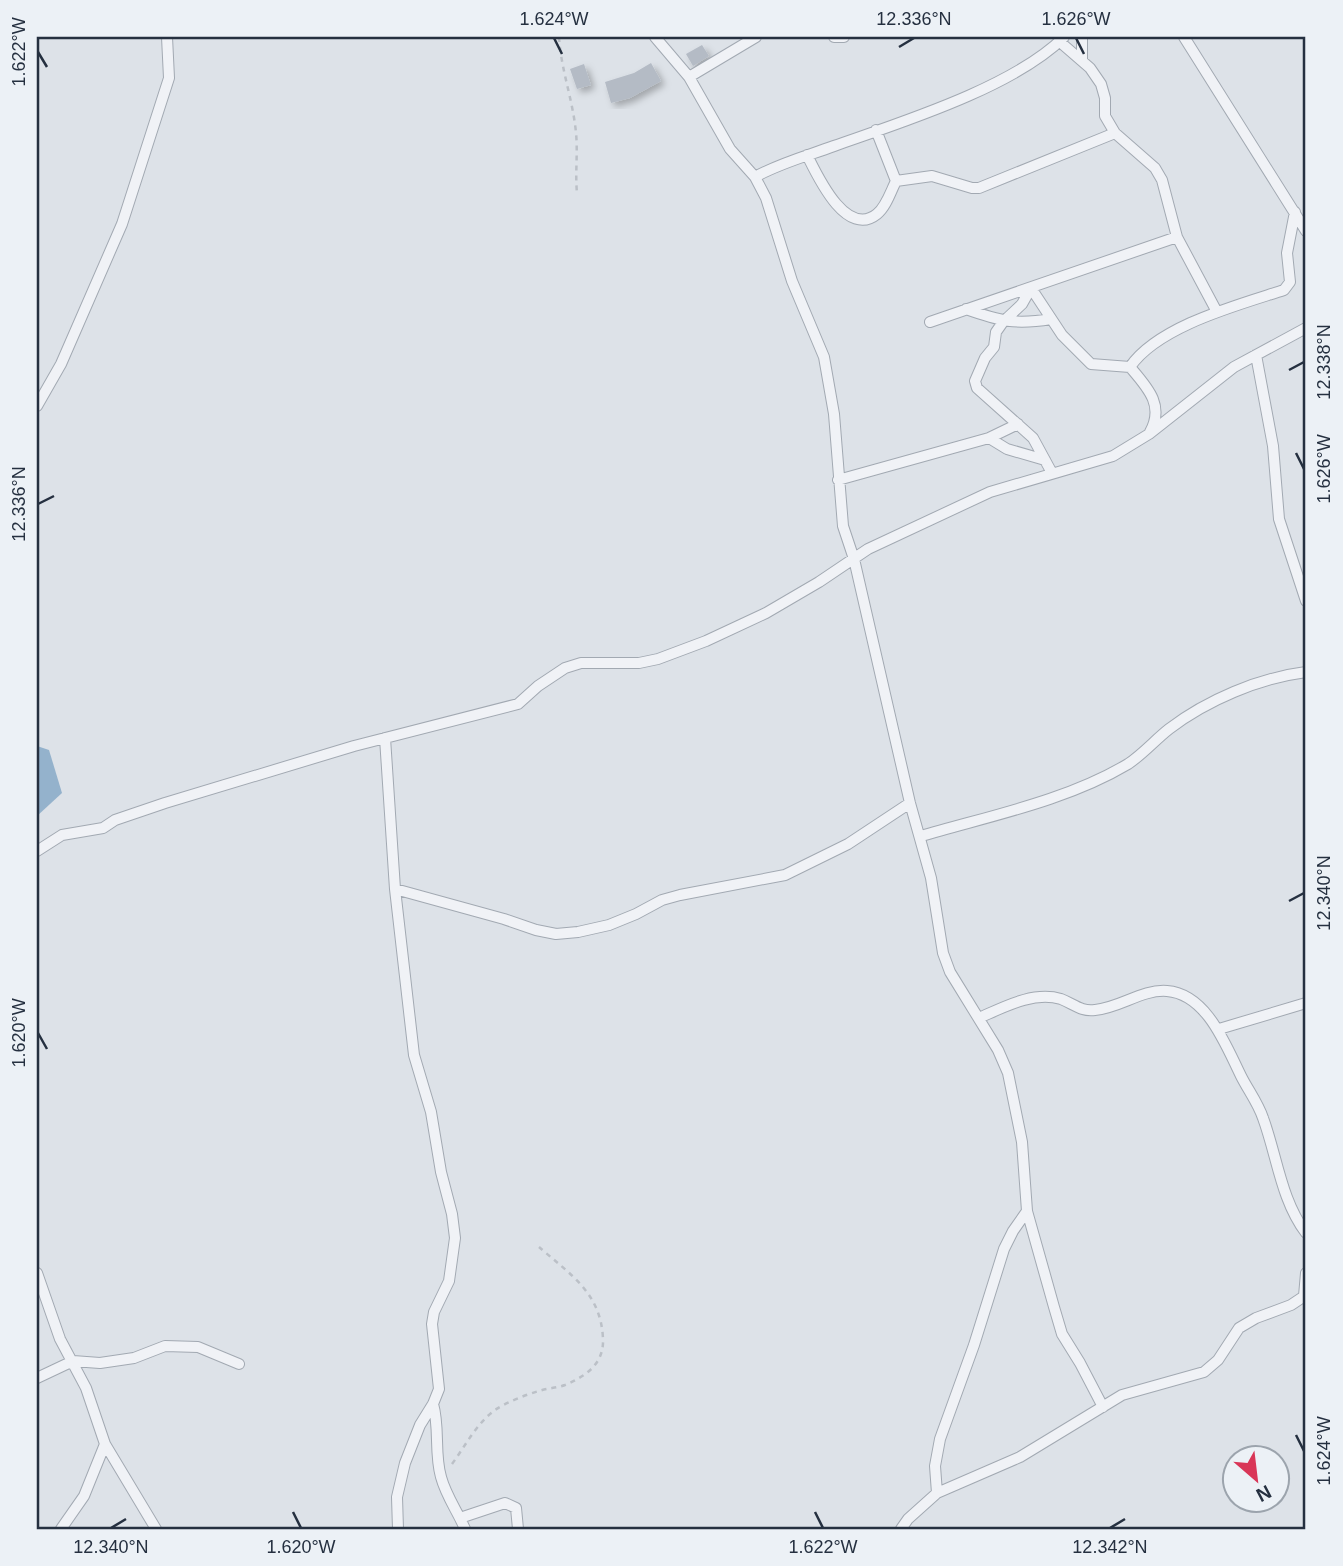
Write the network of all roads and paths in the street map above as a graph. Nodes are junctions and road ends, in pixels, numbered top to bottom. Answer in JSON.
{"nodes":[{"id":1,"x":167,"y":37,"type":"edge"},
{"id":2,"x":559,"y":37,"type":"edge"},
{"id":3,"x":655,"y":37,"type":"edge"},
{"id":4,"x":756,"y":37,"type":"edge"},
{"id":5,"x":834,"y":37,"type":"edge"},
{"id":6,"x":844,"y":37,"type":"edge"},
{"id":7,"x":1082,"y":37,"type":"edge"},
{"id":8,"x":1184,"y":37,"type":"edge"},
{"id":9,"x":1062,"y":39,"type":"edge"},
{"id":10,"x":1082,"y":61,"type":"junction"},
{"id":11,"x":689,"y":77,"type":"junction"},
{"id":12,"x":876,"y":130,"type":"junction"},
{"id":13,"x":1115,"y":133,"type":"junction"},
{"id":14,"x":807,"y":155,"type":"junction"},
{"id":15,"x":755,"y":177,"type":"junction"},
{"id":16,"x":895,"y":181,"type":"junction"},
{"id":17,"x":577,"y":193,"type":"dead end"},
{"id":18,"x":1295,"y":212,"type":"junction"},
{"id":19,"x":1306,"y":231,"type":"edge"},
{"id":20,"x":1177,"y":237,"type":"junction"},
{"id":21,"x":1031,"y":288,"type":"junction"},
{"id":22,"x":966,"y":309,"type":"junction"},
{"id":23,"x":1217,"y":312,"type":"junction"},
{"id":24,"x":1051,"y":319,"type":"junction"},
{"id":25,"x":930,"y":321,"type":"dead end"},
{"id":26,"x":1003,"y":322,"type":"junction"},
{"id":27,"x":1306,"y":328,"type":"edge"},
{"id":28,"x":1256,"y":355,"type":"junction"},
{"id":29,"x":1130,"y":367,"type":"junction"},
{"id":30,"x":37,"y":406,"type":"edge"},
{"id":31,"x":1018,"y":424,"type":"junction"},
{"id":32,"x":1149,"y":434,"type":"junction"},
{"id":33,"x":989,"y":438,"type":"junction"},
{"id":34,"x":1045,"y":460,"type":"junction"},
{"id":35,"x":1052,"y":473,"type":"junction"},
{"id":36,"x":838,"y":480,"type":"junction"},
{"id":37,"x":854,"y":559,"type":"junction"},
{"id":38,"x":1306,"y":601,"type":"edge"},
{"id":39,"x":1306,"y":672,"type":"edge"},
{"id":40,"x":385,"y":738,"type":"junction"},
{"id":41,"x":910,"y":803,"type":"junction"},
{"id":42,"x":920,"y":836,"type":"junction"},
{"id":43,"x":37,"y":852,"type":"edge"},
{"id":44,"x":395,"y":889,"type":"junction"},
{"id":45,"x":1306,"y":1003,"type":"edge"},
{"id":46,"x":979,"y":1018,"type":"junction"},
{"id":47,"x":1219,"y":1029,"type":"junction"},
{"id":48,"x":1027,"y":1211,"type":"junction"},
{"id":49,"x":1306,"y":1233,"type":"edge"},
{"id":50,"x":538,"y":1247,"type":"dead end"},
{"id":51,"x":37,"y":1273,"type":"edge"},
{"id":52,"x":1306,"y":1273,"type":"edge"},
{"id":53,"x":1305,"y":1295,"type":"edge"},
{"id":54,"x":73,"y":1361,"type":"junction"},
{"id":55,"x":239,"y":1364,"type":"dead end"},
{"id":56,"x":37,"y":1378,"type":"edge"},
{"id":57,"x":433,"y":1404,"type":"junction"},
{"id":58,"x":1102,"y":1407,"type":"junction"},
{"id":59,"x":104,"y":1444,"type":"junction"},
{"id":60,"x":441,"y":1477,"type":"junction"},
{"id":61,"x":937,"y":1493,"type":"junction"},
{"id":62,"x":463,"y":1524,"type":"edge"},
{"id":63,"x":61,"y":1529,"type":"edge"},
{"id":64,"x":156,"y":1529,"type":"edge"},
{"id":65,"x":398,"y":1529,"type":"edge"},
{"id":66,"x":518,"y":1529,"type":"edge"},
{"id":67,"x":901,"y":1529,"type":"edge"}],
"edges":[{"from":1,"to":30,"type":"street"},
{"from":2,"to":17,"type":"path"},
{"from":3,"to":11,"type":"street"},
{"from":4,"to":11,"type":"street"},
{"from":5,"to":6,"type":"street"},
{"from":7,"to":10,"type":"street"},
{"from":8,"to":18,"type":"street"},
{"from":9,"to":10,"type":"street"},
{"from":9,"to":12,"type":"street"},
{"from":10,"to":13,"type":"street"},
{"from":11,"to":15,"type":"street"},
{"from":12,"to":14,"type":"street"},
{"from":12,"to":16,"type":"street"},
{"from":13,"to":16,"type":"street"},
{"from":13,"to":20,"type":"street"},
{"from":14,"to":15,"type":"street"},
{"from":14,"to":16,"type":"street"},
{"from":15,"to":36,"type":"street"},
{"from":18,"to":19,"type":"street"},
{"from":18,"to":23,"type":"street"},
{"from":20,"to":21,"type":"street"},
{"from":20,"to":23,"type":"street"},
{"from":21,"to":22,"type":"street"},
{"from":21,"to":24,"type":"street"},
{"from":21,"to":26,"type":"street"},
{"from":22,"to":25,"type":"street"},
{"from":22,"to":26,"type":"street"},
{"from":23,"to":29,"type":"street"},
{"from":24,"to":26,"type":"street"},
{"from":24,"to":29,"type":"street"},
{"from":26,"to":31,"type":"street"},
{"from":27,"to":28,"type":"street"},
{"from":28,"to":32,"type":"street"},
{"from":28,"to":38,"type":"street"},
{"from":29,"to":32,"type":"street"},
{"from":31,"to":33,"type":"street"},
{"from":31,"to":34,"type":"street"},
{"from":32,"to":35,"type":"street"},
{"from":33,"to":34,"type":"street"},
{"from":33,"to":36,"type":"street"},
{"from":34,"to":35,"type":"street"},
{"from":35,"to":37,"type":"street"},
{"from":36,"to":37,"type":"street"},
{"from":37,"to":40,"type":"street"},
{"from":37,"to":41,"type":"street"},
{"from":39,"to":42,"type":"street"},
{"from":40,"to":43,"type":"street"},
{"from":40,"to":44,"type":"street"},
{"from":41,"to":42,"type":"street"},
{"from":41,"to":44,"type":"street"},
{"from":42,"to":46,"type":"street"},
{"from":44,"to":57,"type":"street"},
{"from":45,"to":47,"type":"street"},
{"from":46,"to":47,"type":"street"},
{"from":46,"to":48,"type":"street"},
{"from":47,"to":49,"type":"street"},
{"from":48,"to":58,"type":"street"},
{"from":48,"to":61,"type":"street"},
{"from":50,"to":60,"type":"path"},
{"from":51,"to":54,"type":"street"},
{"from":52,"to":53,"type":"street"},
{"from":53,"to":58,"type":"street"},
{"from":54,"to":55,"type":"street"},
{"from":54,"to":56,"type":"street"},
{"from":54,"to":59,"type":"street"},
{"from":57,"to":60,"type":"street"},
{"from":57,"to":65,"type":"street"},
{"from":58,"to":61,"type":"street"},
{"from":59,"to":63,"type":"street"},
{"from":59,"to":64,"type":"street"},
{"from":60,"to":62,"type":"street"},
{"from":61,"to":67,"type":"street"},
{"from":62,"to":66,"type":"street"}]}
